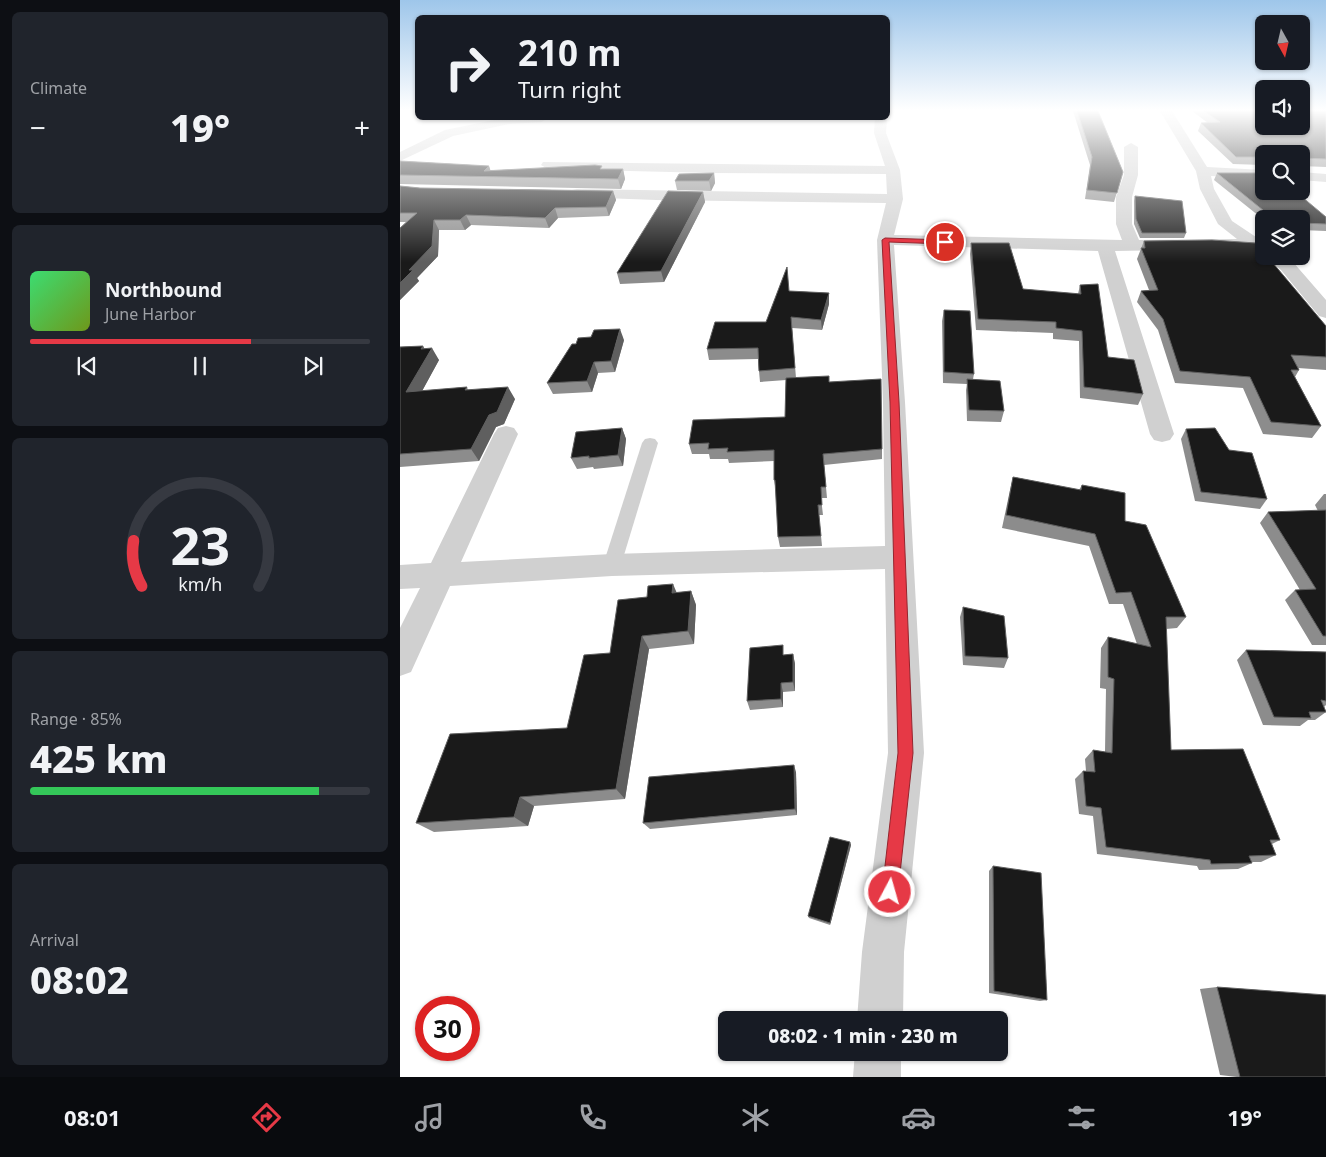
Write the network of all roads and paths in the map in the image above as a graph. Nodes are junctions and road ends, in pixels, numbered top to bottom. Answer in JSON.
{"nodes":[{"id":1,"x":890,"y":161,"type":"edge"},
{"id":2,"x":1131,"y":161,"type":"edge"},
{"id":3,"x":1197,"y":161,"type":"edge"},
{"id":4,"x":548,"y":164,"type":"dead end"},
{"id":5,"x":893,"y":170,"type":"junction"},
{"id":6,"x":1203,"y":171,"type":"junction"},
{"id":7,"x":1255,"y":174,"type":"edge"},
{"id":8,"x":1310,"y":177,"type":"edge"},
{"id":9,"x":1326,"y":178,"type":"edge"},
{"id":10,"x":558,"y":192,"type":"edge"},
{"id":11,"x":895,"y":199,"type":"junction"},
{"id":12,"x":885,"y":240,"type":"junction"},
{"id":13,"x":1132,"y":245,"type":"junction"},
{"id":14,"x":1255,"y":245,"type":"edge"},
{"id":15,"x":1105,"y":247,"type":"junction"},
{"id":16,"x":1255,"y":247,"type":"edge"},
{"id":17,"x":1286,"y":265,"type":"edge"},
{"id":18,"x":1326,"y":312,"type":"edge"},
{"id":19,"x":506,"y":434,"type":"dead end"},
{"id":20,"x":1162,"y":434,"type":"dead end"},
{"id":21,"x":650,"y":443,"type":"dead end"},
{"id":22,"x":899,"y":557,"type":"junction"},
{"id":23,"x":612,"y":565,"type":"junction"},
{"id":24,"x":440,"y":574,"type":"junction"},
{"id":25,"x":400,"y":576,"type":"edge"},
{"id":26,"x":400,"y":662,"type":"edge"},
{"id":27,"x":880,"y":1011,"type":"edge"},
{"id":28,"x":878,"y":1061,"type":"edge"},
{"id":29,"x":877,"y":1077,"type":"edge"}],
"edges":[{"from":1,"to":5,"type":"street"},
{"from":2,"to":13,"type":"street"},
{"from":3,"to":6,"type":"street"},
{"from":4,"to":5,"type":"street"},
{"from":5,"to":11,"type":"street"},
{"from":6,"to":7,"type":"street"},
{"from":6,"to":14,"type":"street"},
{"from":8,"to":9,"type":"street"},
{"from":10,"to":11,"type":"street"},
{"from":11,"to":12,"type":"street"},
{"from":12,"to":15,"type":"street"},
{"from":12,"to":22,"type":"street"},
{"from":13,"to":15,"type":"street"},
{"from":13,"to":16,"type":"street"},
{"from":15,"to":20,"type":"street"},
{"from":17,"to":18,"type":"street"},
{"from":19,"to":24,"type":"street"},
{"from":21,"to":23,"type":"lane"},
{"from":22,"to":23,"type":"street"},
{"from":22,"to":27,"type":"street"},
{"from":23,"to":24,"type":"street"},
{"from":24,"to":25,"type":"street"},
{"from":24,"to":26,"type":"street"},
{"from":28,"to":29,"type":"street"}]}
